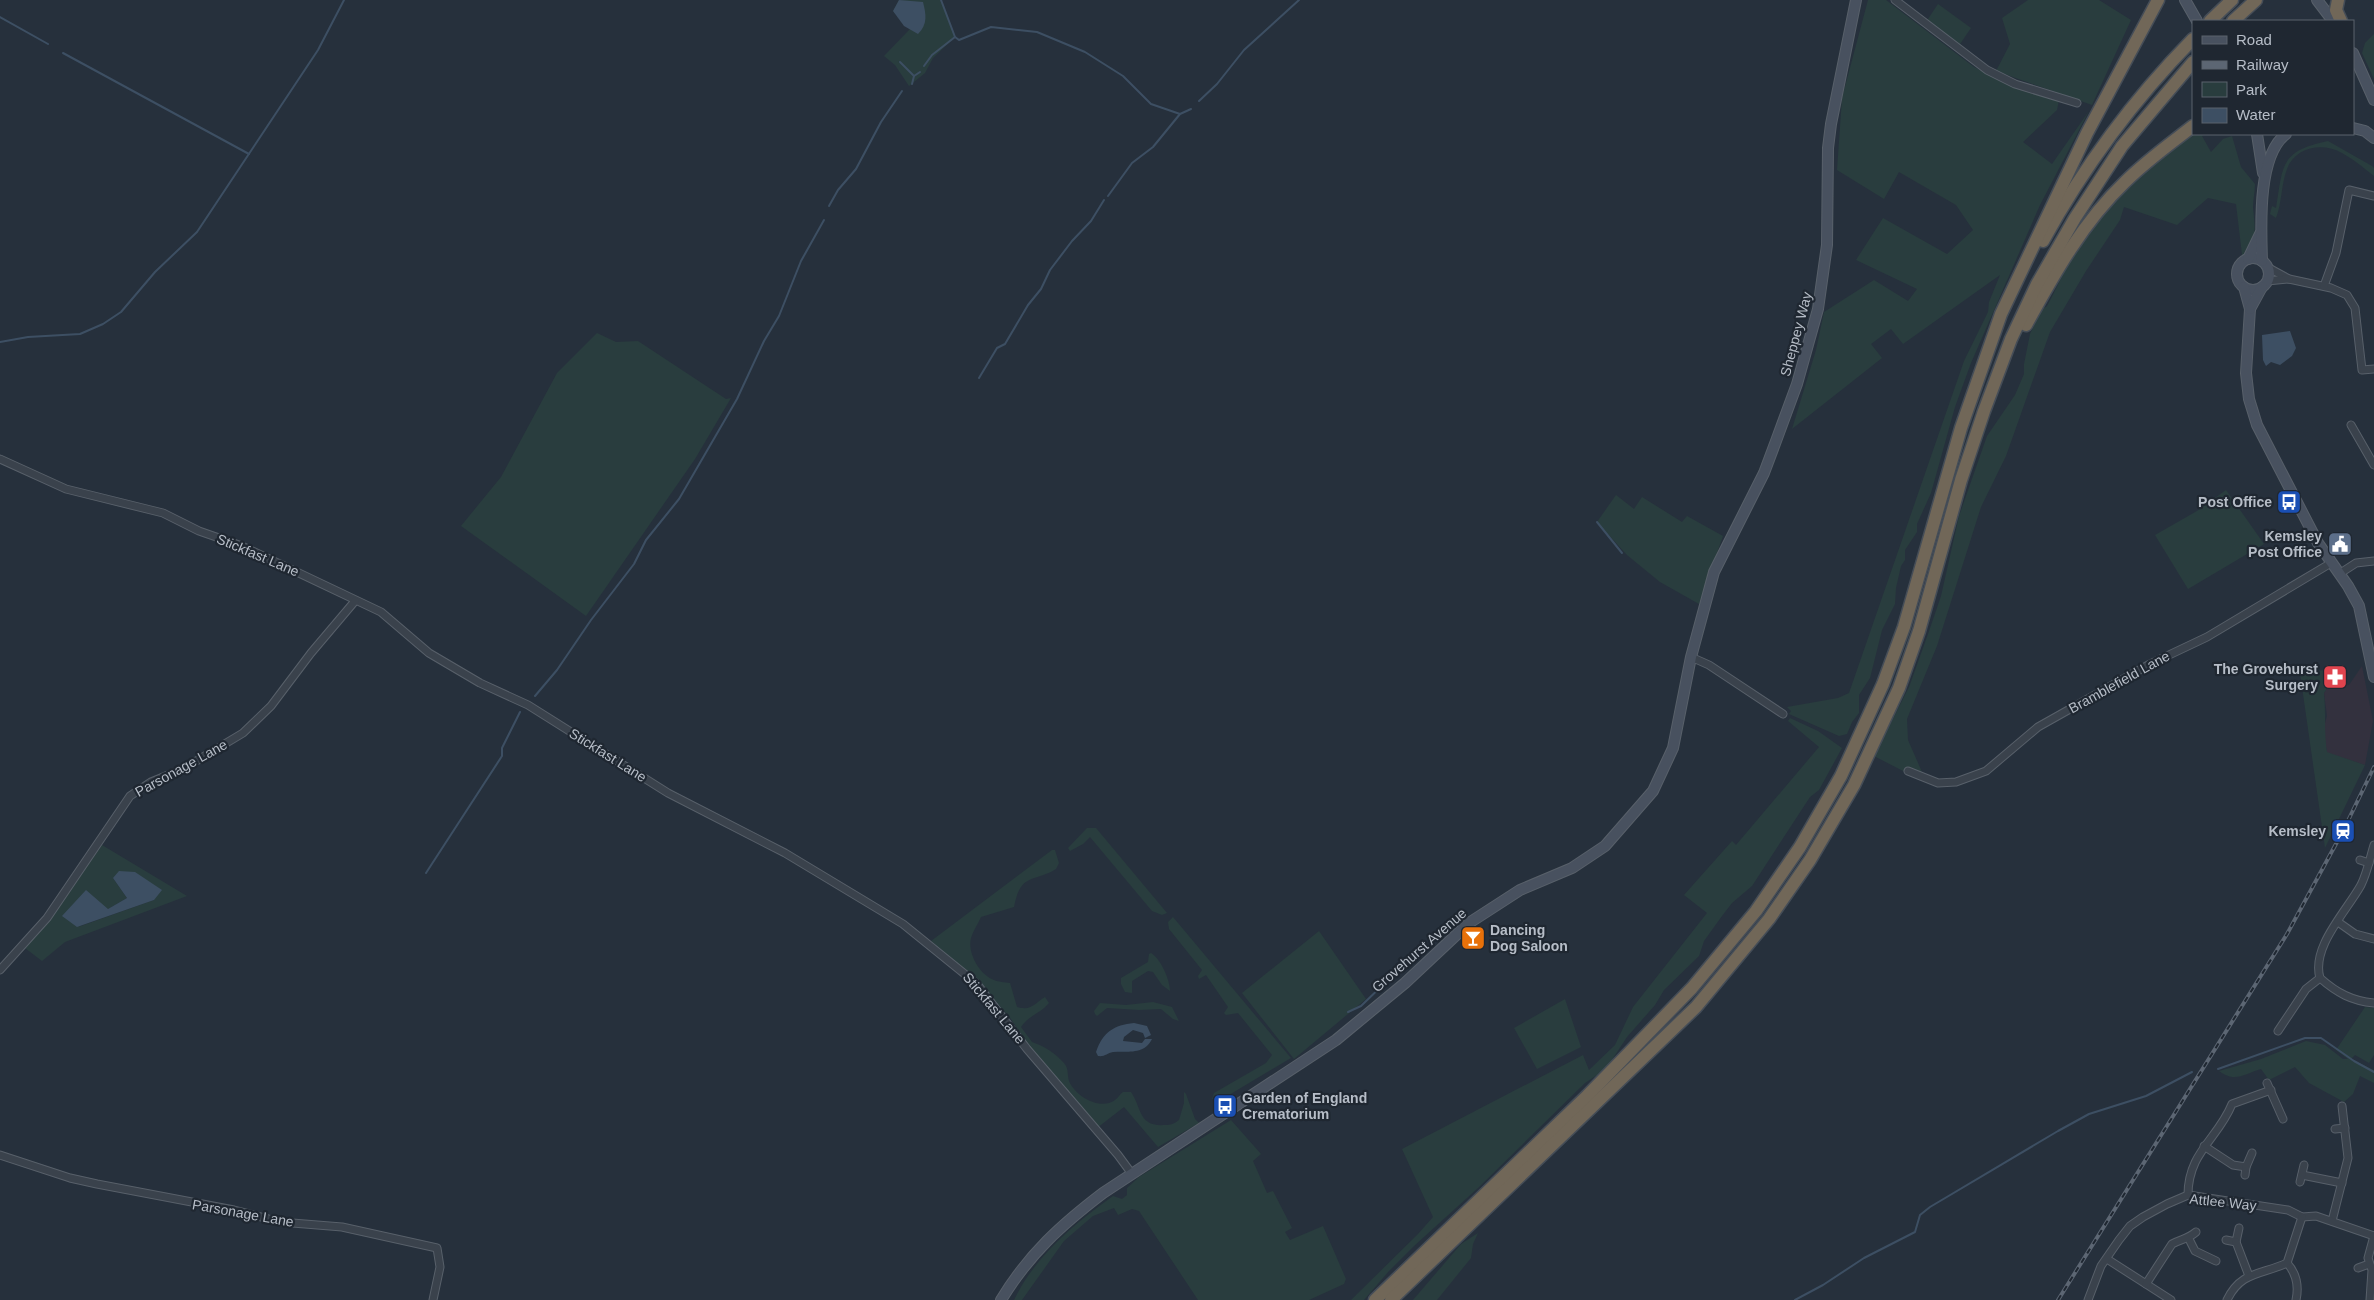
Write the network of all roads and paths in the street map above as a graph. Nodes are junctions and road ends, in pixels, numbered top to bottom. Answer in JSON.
{"nodes":[{"id":1,"x":1856,"y":0,"type":"edge"},
{"id":2,"x":1894,"y":0,"type":"edge"},
{"id":3,"x":2158,"y":0,"type":"edge"},
{"id":4,"x":2185,"y":0,"type":"edge"},
{"id":5,"x":2232,"y":0,"type":"edge"},
{"id":6,"x":2256,"y":0,"type":"edge"},
{"id":7,"x":2317,"y":0,"type":"edge"},
{"id":8,"x":2338,"y":0,"type":"edge"},
{"id":9,"x":2195,"y":20,"type":"edge"},
{"id":10,"x":2211,"y":20,"type":"edge"},
{"id":11,"x":2234,"y":20,"type":"edge"},
{"id":12,"x":2332,"y":20,"type":"edge"},
{"id":13,"x":2340,"y":20,"type":"edge"},
{"id":14,"x":2192,"y":40,"type":"edge"},
{"id":15,"x":2354,"y":55,"type":"edge"},
{"id":16,"x":2192,"y":63,"type":"edge"},
{"id":17,"x":2374,"y":100,"type":"edge"},
{"id":18,"x":2077,"y":103,"type":"dead end"},
{"id":19,"x":2192,"y":127,"type":"edge"},
{"id":20,"x":2354,"y":128,"type":"edge"},
{"id":21,"x":2257,"y":135,"type":"edge"},
{"id":22,"x":2285,"y":135,"type":"edge"},
{"id":23,"x":2374,"y":138,"type":"edge"},
{"id":24,"x":2265,"y":181,"type":"junction"},
{"id":25,"x":2374,"y":196,"type":"edge"},
{"id":26,"x":2260,"y":234,"type":"junction"},
{"id":27,"x":2248,"y":259,"type":"junction"},
{"id":28,"x":2265,"y":264,"type":"junction"},
{"id":29,"x":2289,"y":279,"type":"junction"},
{"id":30,"x":2265,"y":284,"type":"junction"},
{"id":31,"x":2324,"y":286,"type":"junction"},
{"id":32,"x":2244,"y":287,"type":"junction"},
{"id":33,"x":2250,"y":309,"type":"junction"},
{"id":34,"x":2374,"y":369,"type":"edge"},
{"id":35,"x":1973,"y":391,"type":"junction"},
{"id":36,"x":1989,"y":394,"type":"junction"},
{"id":37,"x":2351,"y":425,"type":"dead end"},
{"id":38,"x":0,"y":459,"type":"edge"},
{"id":39,"x":2374,"y":465,"type":"edge"},
{"id":40,"x":2374,"y":561,"type":"edge"},
{"id":41,"x":2331,"y":563,"type":"junction"},
{"id":42,"x":2339,"y":574,"type":"junction"},
{"id":43,"x":355,"y":601,"type":"junction"},
{"id":44,"x":1691,"y":657,"type":"junction"},
{"id":45,"x":2374,"y":677,"type":"edge"},
{"id":46,"x":1783,"y":714,"type":"dead end"},
{"id":47,"x":1908,"y":771,"type":"dead end"},
{"id":48,"x":2374,"y":845,"type":"edge"},
{"id":49,"x":2360,"y":860,"type":"dead end"},
{"id":50,"x":2369,"y":863,"type":"junction"},
{"id":51,"x":2338,"y":922,"type":"junction"},
{"id":52,"x":2374,"y":939,"type":"edge"},
{"id":53,"x":0,"y":970,"type":"edge"},
{"id":54,"x":2320,"y":978,"type":"junction"},
{"id":55,"x":2374,"y":1003,"type":"edge"},
{"id":56,"x":2286,"y":1020,"type":"junction"},
{"id":57,"x":2294,"y":1025,"type":"dead end"},
{"id":58,"x":2278,"y":1031,"type":"dead end"},
{"id":59,"x":2268,"y":1083,"type":"dead end"},
{"id":60,"x":2271,"y":1090,"type":"junction"},
{"id":61,"x":2342,"y":1106,"type":"dead end"},
{"id":62,"x":2283,"y":1119,"type":"dead end"},
{"id":63,"x":2345,"y":1128,"type":"junction"},
{"id":64,"x":2335,"y":1129,"type":"dead end"},
{"id":65,"x":2204,"y":1146,"type":"junction"},
{"id":66,"x":2252,"y":1153,"type":"dead end"},
{"id":67,"x":0,"y":1155,"type":"edge"},
{"id":68,"x":2304,"y":1165,"type":"dead end"},
{"id":69,"x":2246,"y":1166,"type":"junction"},
{"id":70,"x":1132,"y":1174,"type":"junction"},
{"id":71,"x":2245,"y":1175,"type":"dead end"},
{"id":72,"x":2342,"y":1183,"type":"junction"},
{"id":73,"x":2188,"y":1196,"type":"junction"},
{"id":74,"x":2302,"y":1217,"type":"junction"},
{"id":75,"x":2332,"y":1221,"type":"junction"},
{"id":76,"x":2239,"y":1228,"type":"dead end"},
{"id":77,"x":2196,"y":1232,"type":"dead end"},
{"id":78,"x":2374,"y":1236,"type":"edge"},
{"id":79,"x":2189,"y":1239,"type":"junction"},
{"id":80,"x":2226,"y":1240,"type":"dead end"},
{"id":81,"x":2236,"y":1242,"type":"junction"},
{"id":82,"x":2107,"y":1260,"type":"junction"},
{"id":83,"x":2216,"y":1261,"type":"dead end"},
{"id":84,"x":2287,"y":1263,"type":"junction"},
{"id":85,"x":2369,"y":1264,"type":"junction"},
{"id":86,"x":2358,"y":1268,"type":"dead end"},
{"id":87,"x":2249,"y":1276,"type":"junction"},
{"id":88,"x":2146,"y":1284,"type":"junction"},
{"id":89,"x":433,"y":1300,"type":"edge"},
{"id":90,"x":1001,"y":1300,"type":"edge"},
{"id":91,"x":1375,"y":1300,"type":"edge"},
{"id":92,"x":1391,"y":1300,"type":"edge"},
{"id":93,"x":2088,"y":1300,"type":"edge"},
{"id":94,"x":2171,"y":1300,"type":"edge"},
{"id":95,"x":2227,"y":1300,"type":"edge"},
{"id":96,"x":2296,"y":1300,"type":"edge"},
{"id":97,"x":2370,"y":1300,"type":"edge"}],
"edges":[{"from":1,"to":44,"type":"street","name":"Sheppey Way"},
{"from":2,"to":18,"type":"street"},
{"from":3,"to":35,"type":"highway"},
{"from":4,"to":9,"type":"street"},
{"from":5,"to":10,"type":"highway"},
{"from":6,"to":11,"type":"highway"},
{"from":7,"to":12,"type":"street"},
{"from":8,"to":13,"type":"highway"},
{"from":14,"to":35,"type":"highway"},
{"from":15,"to":17,"type":"street"},
{"from":16,"to":36,"type":"highway"},
{"from":19,"to":36,"type":"highway"},
{"from":20,"to":23,"type":"street"},
{"from":21,"to":24,"type":"street"},
{"from":22,"to":24,"type":"street"},
{"from":24,"to":26,"type":"street"},
{"from":25,"to":31,"type":"street"},
{"from":26,"to":27,"type":"street"},
{"from":26,"to":28,"type":"street"},
{"from":27,"to":28,"type":"street"},
{"from":27,"to":32,"type":"street"},
{"from":28,"to":29,"type":"street"},
{"from":28,"to":30,"type":"street"},
{"from":29,"to":30,"type":"street"},
{"from":29,"to":31,"type":"street"},
{"from":30,"to":32,"type":"street"},
{"from":30,"to":33,"type":"street"},
{"from":31,"to":34,"type":"street"},
{"from":32,"to":33,"type":"street"},
{"from":33,"to":41,"type":"street"},
{"from":35,"to":91,"type":"highway"},
{"from":36,"to":92,"type":"highway"},
{"from":37,"to":39,"type":"street"},
{"from":38,"to":43,"type":"street","name":"Stickfast Lane"},
{"from":40,"to":42,"type":"street"},
{"from":41,"to":42,"type":"street"},
{"from":41,"to":47,"type":"street","name":"Bramblefield Lane"},
{"from":42,"to":45,"type":"street"},
{"from":43,"to":53,"type":"street","name":"Parsonage Lane"},
{"from":43,"to":70,"type":"street","name":"Stickfast Lane"},
{"from":44,"to":46,"type":"street"},
{"from":44,"to":70,"type":"street","name":"Grovehurst Avenue"},
{"from":48,"to":50,"type":"street"},
{"from":49,"to":50,"type":"street"},
{"from":50,"to":51,"type":"street"},
{"from":51,"to":52,"type":"street"},
{"from":51,"to":54,"type":"street"},
{"from":54,"to":55,"type":"street"},
{"from":54,"to":56,"type":"street"},
{"from":56,"to":57,"type":"street"},
{"from":56,"to":58,"type":"street"},
{"from":59,"to":60,"type":"street"},
{"from":60,"to":62,"type":"street"},
{"from":60,"to":65,"type":"street"},
{"from":61,"to":63,"type":"street"},
{"from":63,"to":64,"type":"street"},
{"from":63,"to":72,"type":"street"},
{"from":65,"to":69,"type":"street"},
{"from":65,"to":73,"type":"street"},
{"from":66,"to":69,"type":"street"},
{"from":67,"to":89,"type":"street","name":"Parsonage Lane"},
{"from":68,"to":72,"type":"street"},
{"from":69,"to":71,"type":"street"},
{"from":70,"to":90,"type":"street","name":"Grovehurst Avenue"},
{"from":72,"to":75,"type":"street"},
{"from":73,"to":74,"type":"street","name":"Attlee Way"},
{"from":73,"to":82,"type":"street","name":"Attlee Way"},
{"from":74,"to":75,"type":"street","name":"Attlee Way"},
{"from":74,"to":84,"type":"street"},
{"from":75,"to":78,"type":"street","name":"Attlee Way"},
{"from":76,"to":81,"type":"street"},
{"from":77,"to":79,"type":"street"},
{"from":78,"to":85,"type":"street"},
{"from":79,"to":83,"type":"street"},
{"from":79,"to":88,"type":"street"},
{"from":80,"to":81,"type":"street"},
{"from":81,"to":87,"type":"street"},
{"from":82,"to":88,"type":"street"},
{"from":82,"to":93,"type":"street","name":"Attlee Way"},
{"from":84,"to":87,"type":"street"},
{"from":84,"to":96,"type":"street"},
{"from":85,"to":86,"type":"street"},
{"from":85,"to":97,"type":"street"},
{"from":87,"to":95,"type":"street"},
{"from":88,"to":94,"type":"street"}]}
